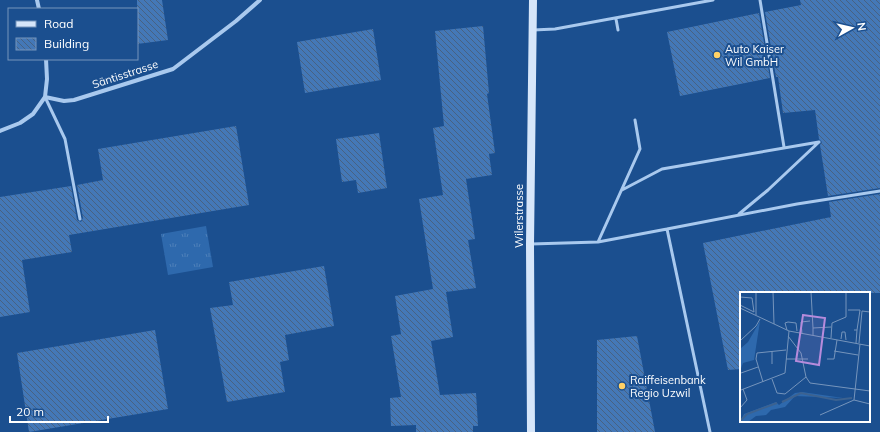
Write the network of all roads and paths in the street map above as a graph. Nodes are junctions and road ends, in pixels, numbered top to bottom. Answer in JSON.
{"nodes":[{"id":1,"x":260,"y":0,"type":"edge"},
{"id":2,"x":533,"y":0,"type":"edge"},
{"id":3,"x":713,"y":0,"type":"edge"},
{"id":4,"x":760,"y":0,"type":"edge"},
{"id":5,"x":616,"y":19,"type":"junction"},
{"id":6,"x":533,"y":30,"type":"junction"},
{"id":7,"x":618,"y":30,"type":"dead end"},
{"id":8,"x":46,"y":60,"type":"edge"},
{"id":9,"x":45,"y":97,"type":"junction"},
{"id":10,"x":635,"y":120,"type":"dead end"},
{"id":11,"x":0,"y":131,"type":"edge"},
{"id":12,"x":784,"y":147,"type":"junction"},
{"id":13,"x":622,"y":190,"type":"junction"},
{"id":14,"x":880,"y":191,"type":"edge"},
{"id":15,"x":738,"y":215,"type":"junction"},
{"id":16,"x":80,"y":219,"type":"dead end"},
{"id":17,"x":667,"y":229,"type":"junction"},
{"id":18,"x":598,"y":242,"type":"junction"},
{"id":19,"x":530,"y":244,"type":"junction"},
{"id":20,"x":531,"y":432,"type":"edge"},
{"id":21,"x":710,"y":432,"type":"edge"}],
"edges":[{"from":1,"to":9,"type":"street","name":"Säntisstrasse"},
{"from":2,"to":6,"type":"main road","name":"Wilerstrasse"},
{"from":3,"to":5,"type":"lane"},
{"from":4,"to":12,"type":"lane"},
{"from":5,"to":6,"type":"lane"},
{"from":5,"to":7,"type":"lane"},
{"from":6,"to":19,"type":"main road","name":"Wilerstrasse"},
{"from":8,"to":9,"type":"street"},
{"from":9,"to":11,"type":"street"},
{"from":9,"to":16,"type":"lane"},
{"from":10,"to":13,"type":"lane"},
{"from":12,"to":13,"type":"lane"},
{"from":12,"to":15,"type":"lane"},
{"from":13,"to":18,"type":"lane"},
{"from":14,"to":15,"type":"lane"},
{"from":15,"to":17,"type":"lane"},
{"from":17,"to":18,"type":"lane"},
{"from":17,"to":21,"type":"lane"},
{"from":18,"to":19,"type":"lane"},
{"from":19,"to":20,"type":"main road","name":"Wilerstrasse"}]}
